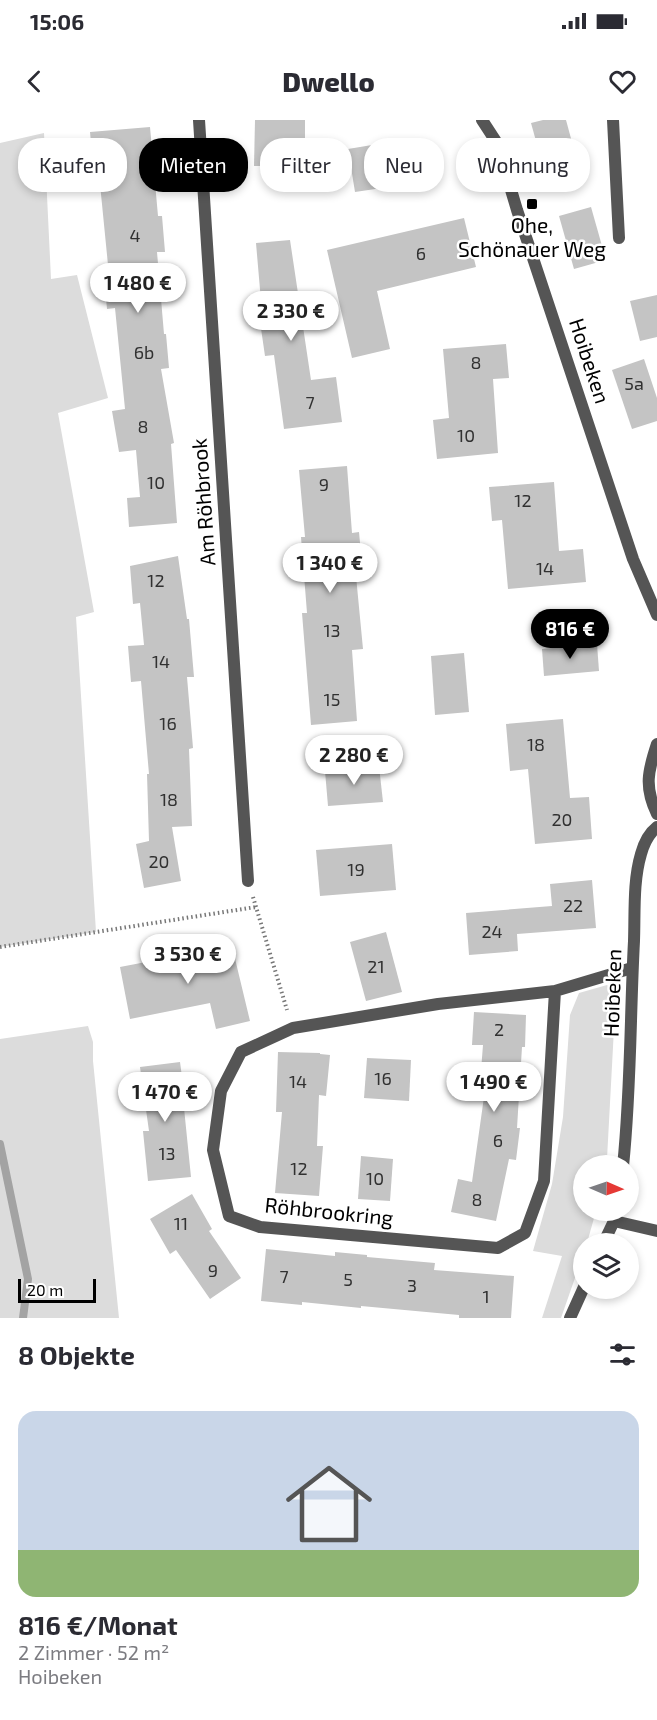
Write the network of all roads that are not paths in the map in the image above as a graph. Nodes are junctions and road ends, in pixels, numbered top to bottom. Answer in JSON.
{"nodes":[{"id":1,"x":199,"y":120,"type":"edge"},
{"id":2,"x":482,"y":120,"type":"edge"},
{"id":3,"x":613,"y":120,"type":"edge"},
{"id":4,"x":619,"y":238,"type":"dead end"},
{"id":5,"x":657,"y":615,"type":"edge"},
{"id":6,"x":657,"y":744,"type":"edge"},
{"id":7,"x":657,"y":814,"type":"edge"},
{"id":8,"x":657,"y":827,"type":"edge"},
{"id":9,"x":248,"y":881,"type":"road end"},
{"id":10,"x":632,"y":968,"type":"junction"},
{"id":11,"x":555,"y":991,"type":"junction"},
{"id":12,"x":624,"y":1155,"type":"edge"},
{"id":13,"x":629,"y":1221,"type":"edge"},
{"id":14,"x":657,"y":1231,"type":"edge"},
{"id":15,"x":579,"y":1299,"type":"edge"},
{"id":16,"x":570,"y":1318,"type":"edge"}],
"edges":[{"from":1,"to":9,"type":"street","name":"Am Röhbrook"},
{"from":2,"to":5,"type":"street","name":"Hoibeken"},
{"from":3,"to":4,"type":"street"},
{"from":6,"to":7,"type":"street"},
{"from":8,"to":10,"type":"street","name":"Hoibeken"},
{"from":10,"to":11,"type":"street","name":"Röhbrookring"},
{"from":10,"to":12,"type":"street","name":"Hoibeken"},
{"from":11,"to":11,"type":"street","name":"Röhbrookring"},
{"from":13,"to":14,"type":"street"},
{"from":15,"to":16,"type":"street"}]}
